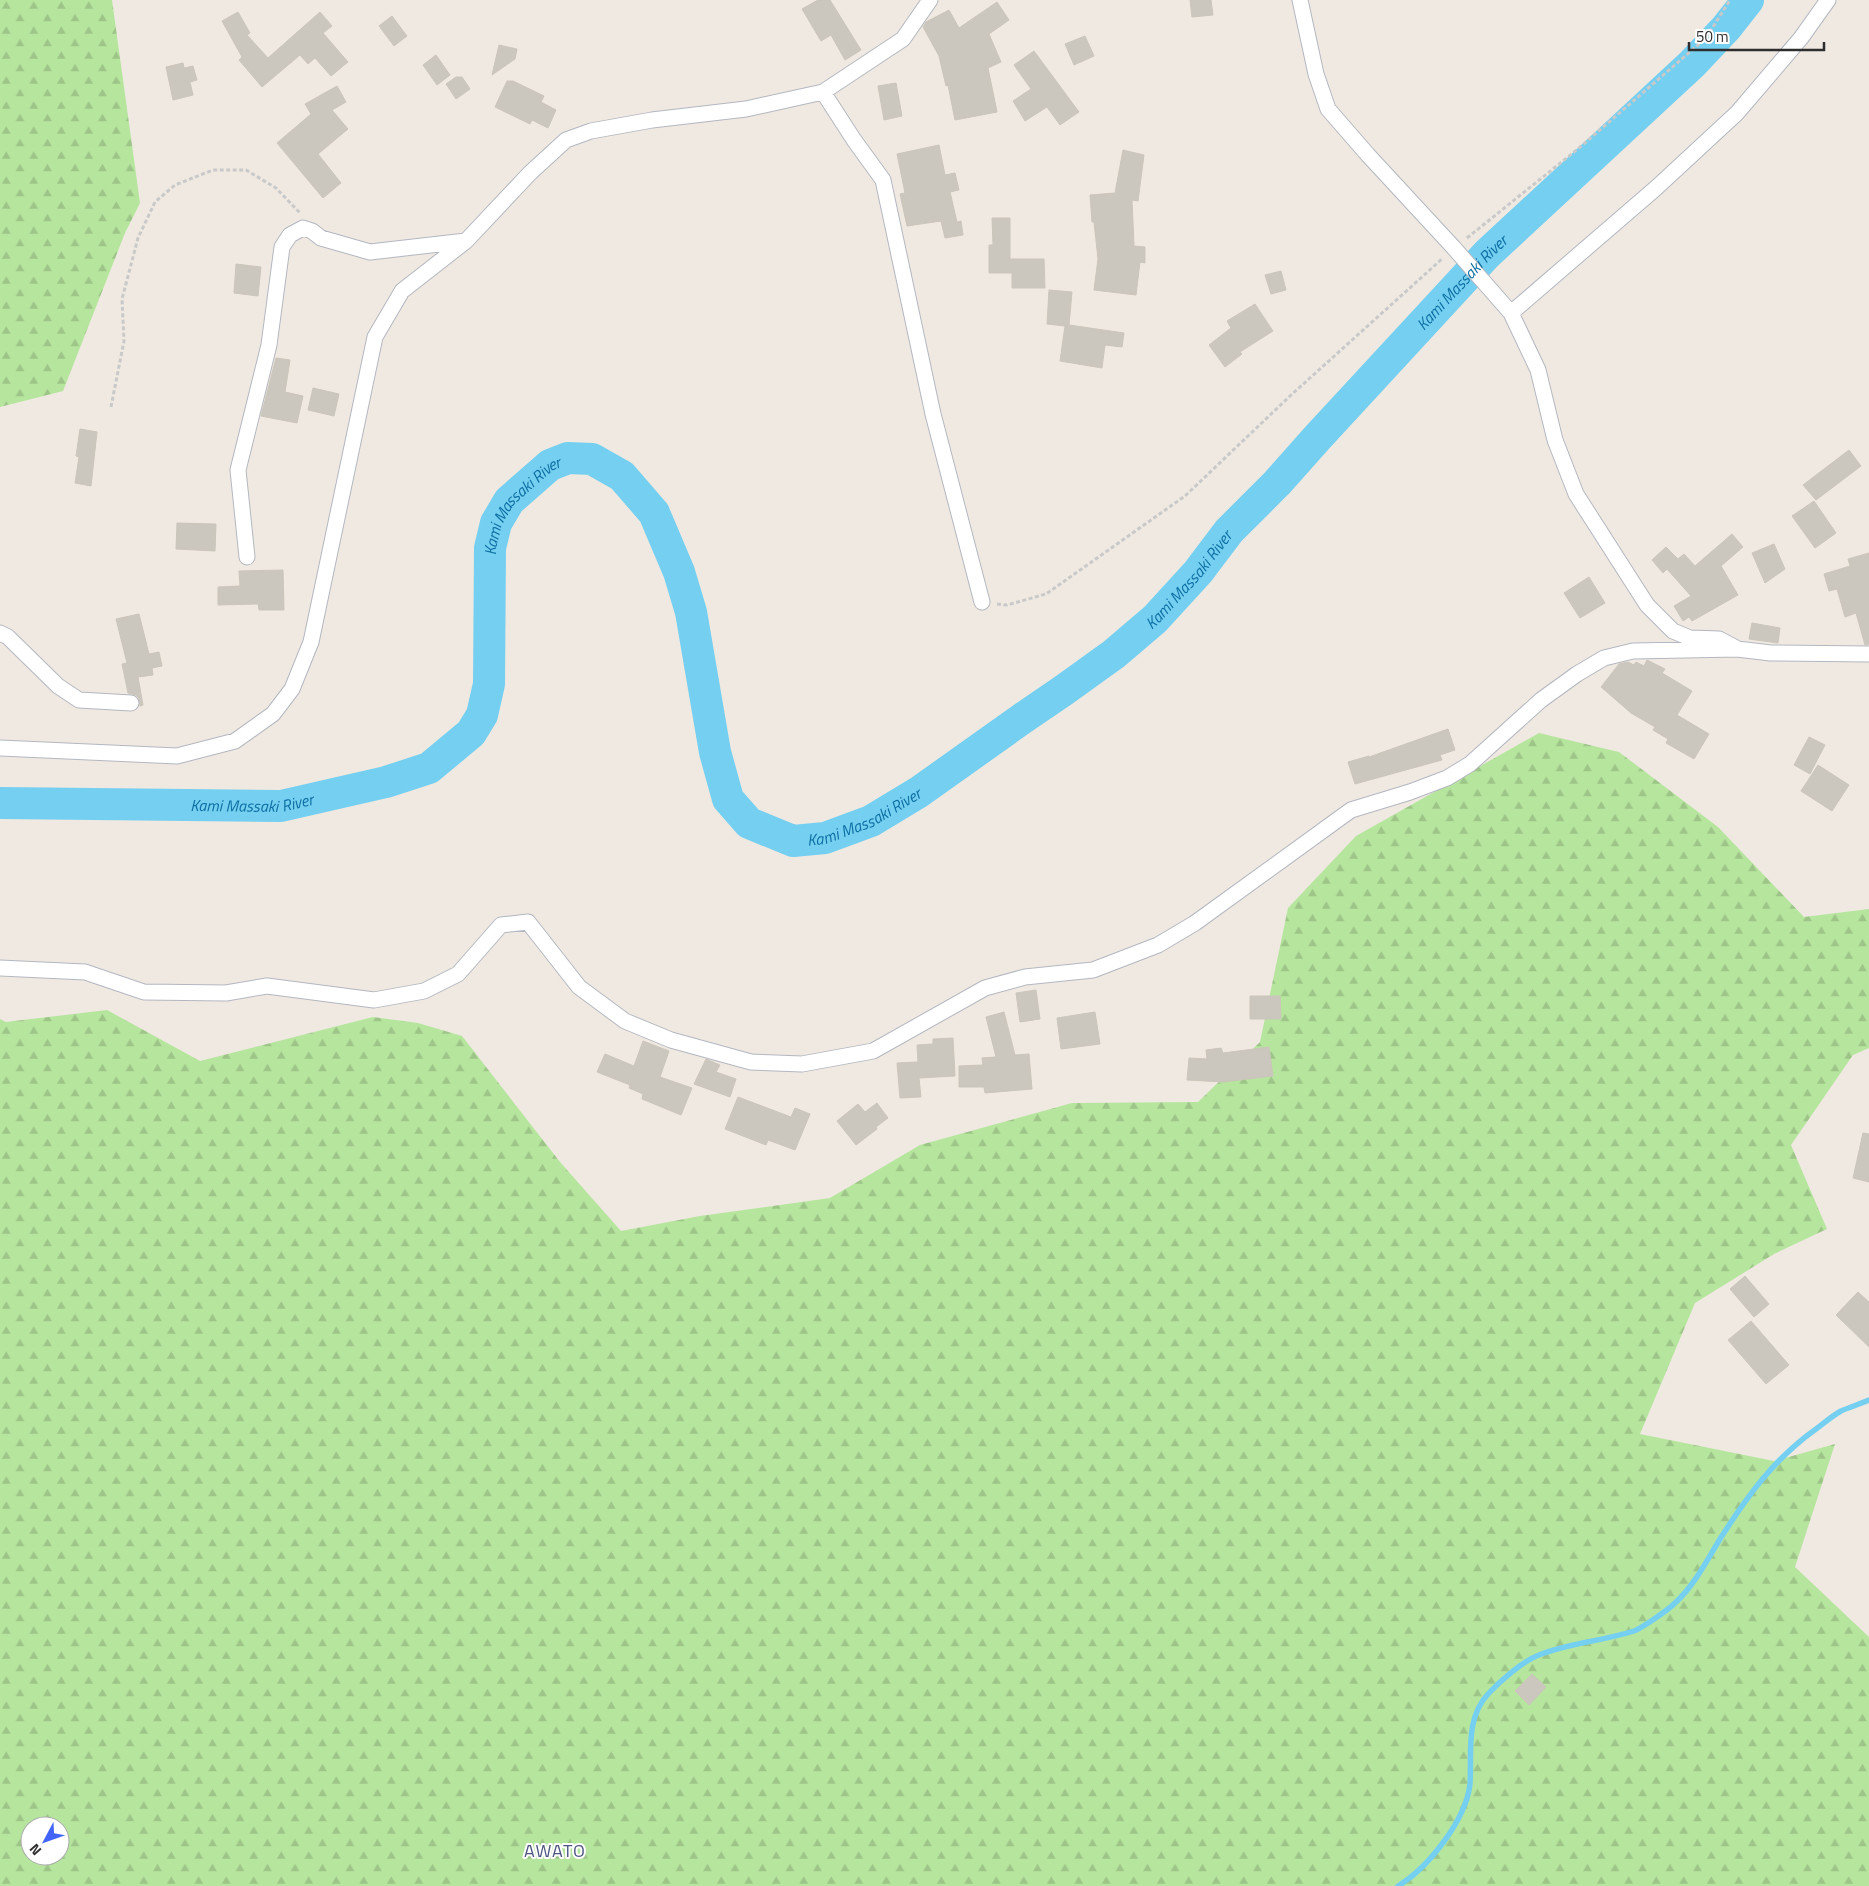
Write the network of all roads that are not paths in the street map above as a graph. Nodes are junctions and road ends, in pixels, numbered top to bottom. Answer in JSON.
{"nodes":[{"id":1,"x":930,"y":0,"type":"edge"},
{"id":2,"x":1300,"y":0,"type":"edge"},
{"id":3,"x":1828,"y":0,"type":"edge"},
{"id":4,"x":823,"y":92,"type":"junction"},
{"id":5,"x":466,"y":241,"type":"junction"},
{"id":6,"x":1511,"y":313,"type":"junction"},
{"id":7,"x":247,"y":557,"type":"dead end"},
{"id":8,"x":982,"y":602,"type":"road end"},
{"id":9,"x":0,"y":633,"type":"edge"},
{"id":10,"x":1737,"y":649,"type":"junction"},
{"id":11,"x":1869,"y":654,"type":"edge"},
{"id":12,"x":131,"y":702,"type":"dead end"},
{"id":13,"x":0,"y":748,"type":"edge"},
{"id":14,"x":0,"y":968,"type":"edge"}],
"edges":[{"from":1,"to":4,"type":"street"},
{"from":2,"to":6,"type":"street"},
{"from":3,"to":6,"type":"street"},
{"from":4,"to":5,"type":"street"},
{"from":4,"to":8,"type":"street"},
{"from":5,"to":7,"type":"street"},
{"from":5,"to":13,"type":"street"},
{"from":6,"to":10,"type":"street"},
{"from":9,"to":12,"type":"street"},
{"from":10,"to":11,"type":"street"},
{"from":10,"to":14,"type":"street"}]}
